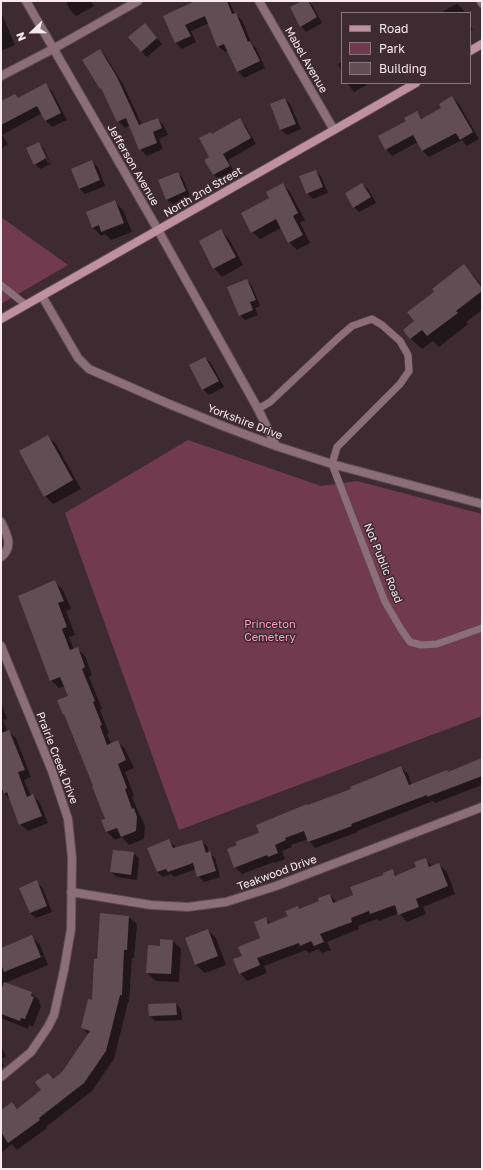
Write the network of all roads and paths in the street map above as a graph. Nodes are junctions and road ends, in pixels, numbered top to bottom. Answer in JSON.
{"nodes":[{"id":1,"x":26,"y":1,"type":"edge"},
{"id":2,"x":138,"y":1,"type":"edge"},
{"id":3,"x":259,"y":1,"type":"edge"},
{"id":4,"x":482,"y":44,"type":"edge"},
{"id":5,"x":53,"y":50,"type":"junction"},
{"id":6,"x":471,"y":50,"type":"edge"},
{"id":7,"x":1,"y":76,"type":"edge"},
{"id":8,"x":414,"y":84,"type":"edge"},
{"id":9,"x":334,"y":130,"type":"junction"},
{"id":10,"x":158,"y":230,"type":"junction"},
{"id":11,"x":1,"y":285,"type":"edge"},
{"id":12,"x":42,"y":296,"type":"junction"},
{"id":13,"x":26,"y":305,"type":"junction"},
{"id":14,"x":1,"y":319,"type":"edge"},
{"id":15,"x":258,"y":409,"type":"junction"},
{"id":16,"x":276,"y":446,"type":"junction"},
{"id":17,"x":332,"y":464,"type":"junction"},
{"id":18,"x":482,"y":504,"type":"edge"},
{"id":19,"x":1,"y":522,"type":"edge"},
{"id":20,"x":1,"y":557,"type":"edge"},
{"id":21,"x":482,"y":628,"type":"edge"},
{"id":22,"x":1,"y":646,"type":"edge"},
{"id":23,"x":482,"y":807,"type":"edge"},
{"id":24,"x":71,"y":892,"type":"junction"},
{"id":25,"x":1,"y":1077,"type":"edge"}],
"edges":[{"from":1,"to":5,"type":"street","name":"Jefferson Avenue"},
{"from":2,"to":5,"type":"street"},
{"from":3,"to":9,"type":"street","name":"Mabel Avenue"},
{"from":4,"to":6,"type":"street"},
{"from":5,"to":7,"type":"street"},
{"from":5,"to":10,"type":"street","name":"Jefferson Avenue"},
{"from":8,"to":9,"type":"street","name":"North 2nd Street"},
{"from":9,"to":10,"type":"street","name":"North 2nd Street"},
{"from":10,"to":12,"type":"street","name":"North 2nd Street"},
{"from":10,"to":15,"type":"street","name":"Jefferson Avenue"},
{"from":11,"to":13,"type":"lane"},
{"from":12,"to":13,"type":"street","name":"North 2nd Street"},
{"from":12,"to":16,"type":"street","name":"Yorkshire Drive"},
{"from":13,"to":14,"type":"street","name":"North 2nd Street"},
{"from":15,"to":16,"type":"street","name":"Jefferson Avenue"},
{"from":15,"to":17,"type":"lane"},
{"from":16,"to":17,"type":"street","name":"Yorkshire Drive"},
{"from":17,"to":18,"type":"street","name":"Yorkshire Drive"},
{"from":17,"to":21,"type":"lane","name":"Not Public Road"},
{"from":19,"to":20,"type":"street"},
{"from":22,"to":24,"type":"street","name":"Prairie Creek Drive"},
{"from":23,"to":24,"type":"street","name":"Teakwood Drive"},
{"from":24,"to":25,"type":"street","name":"Prairie Creek Drive"}]}
